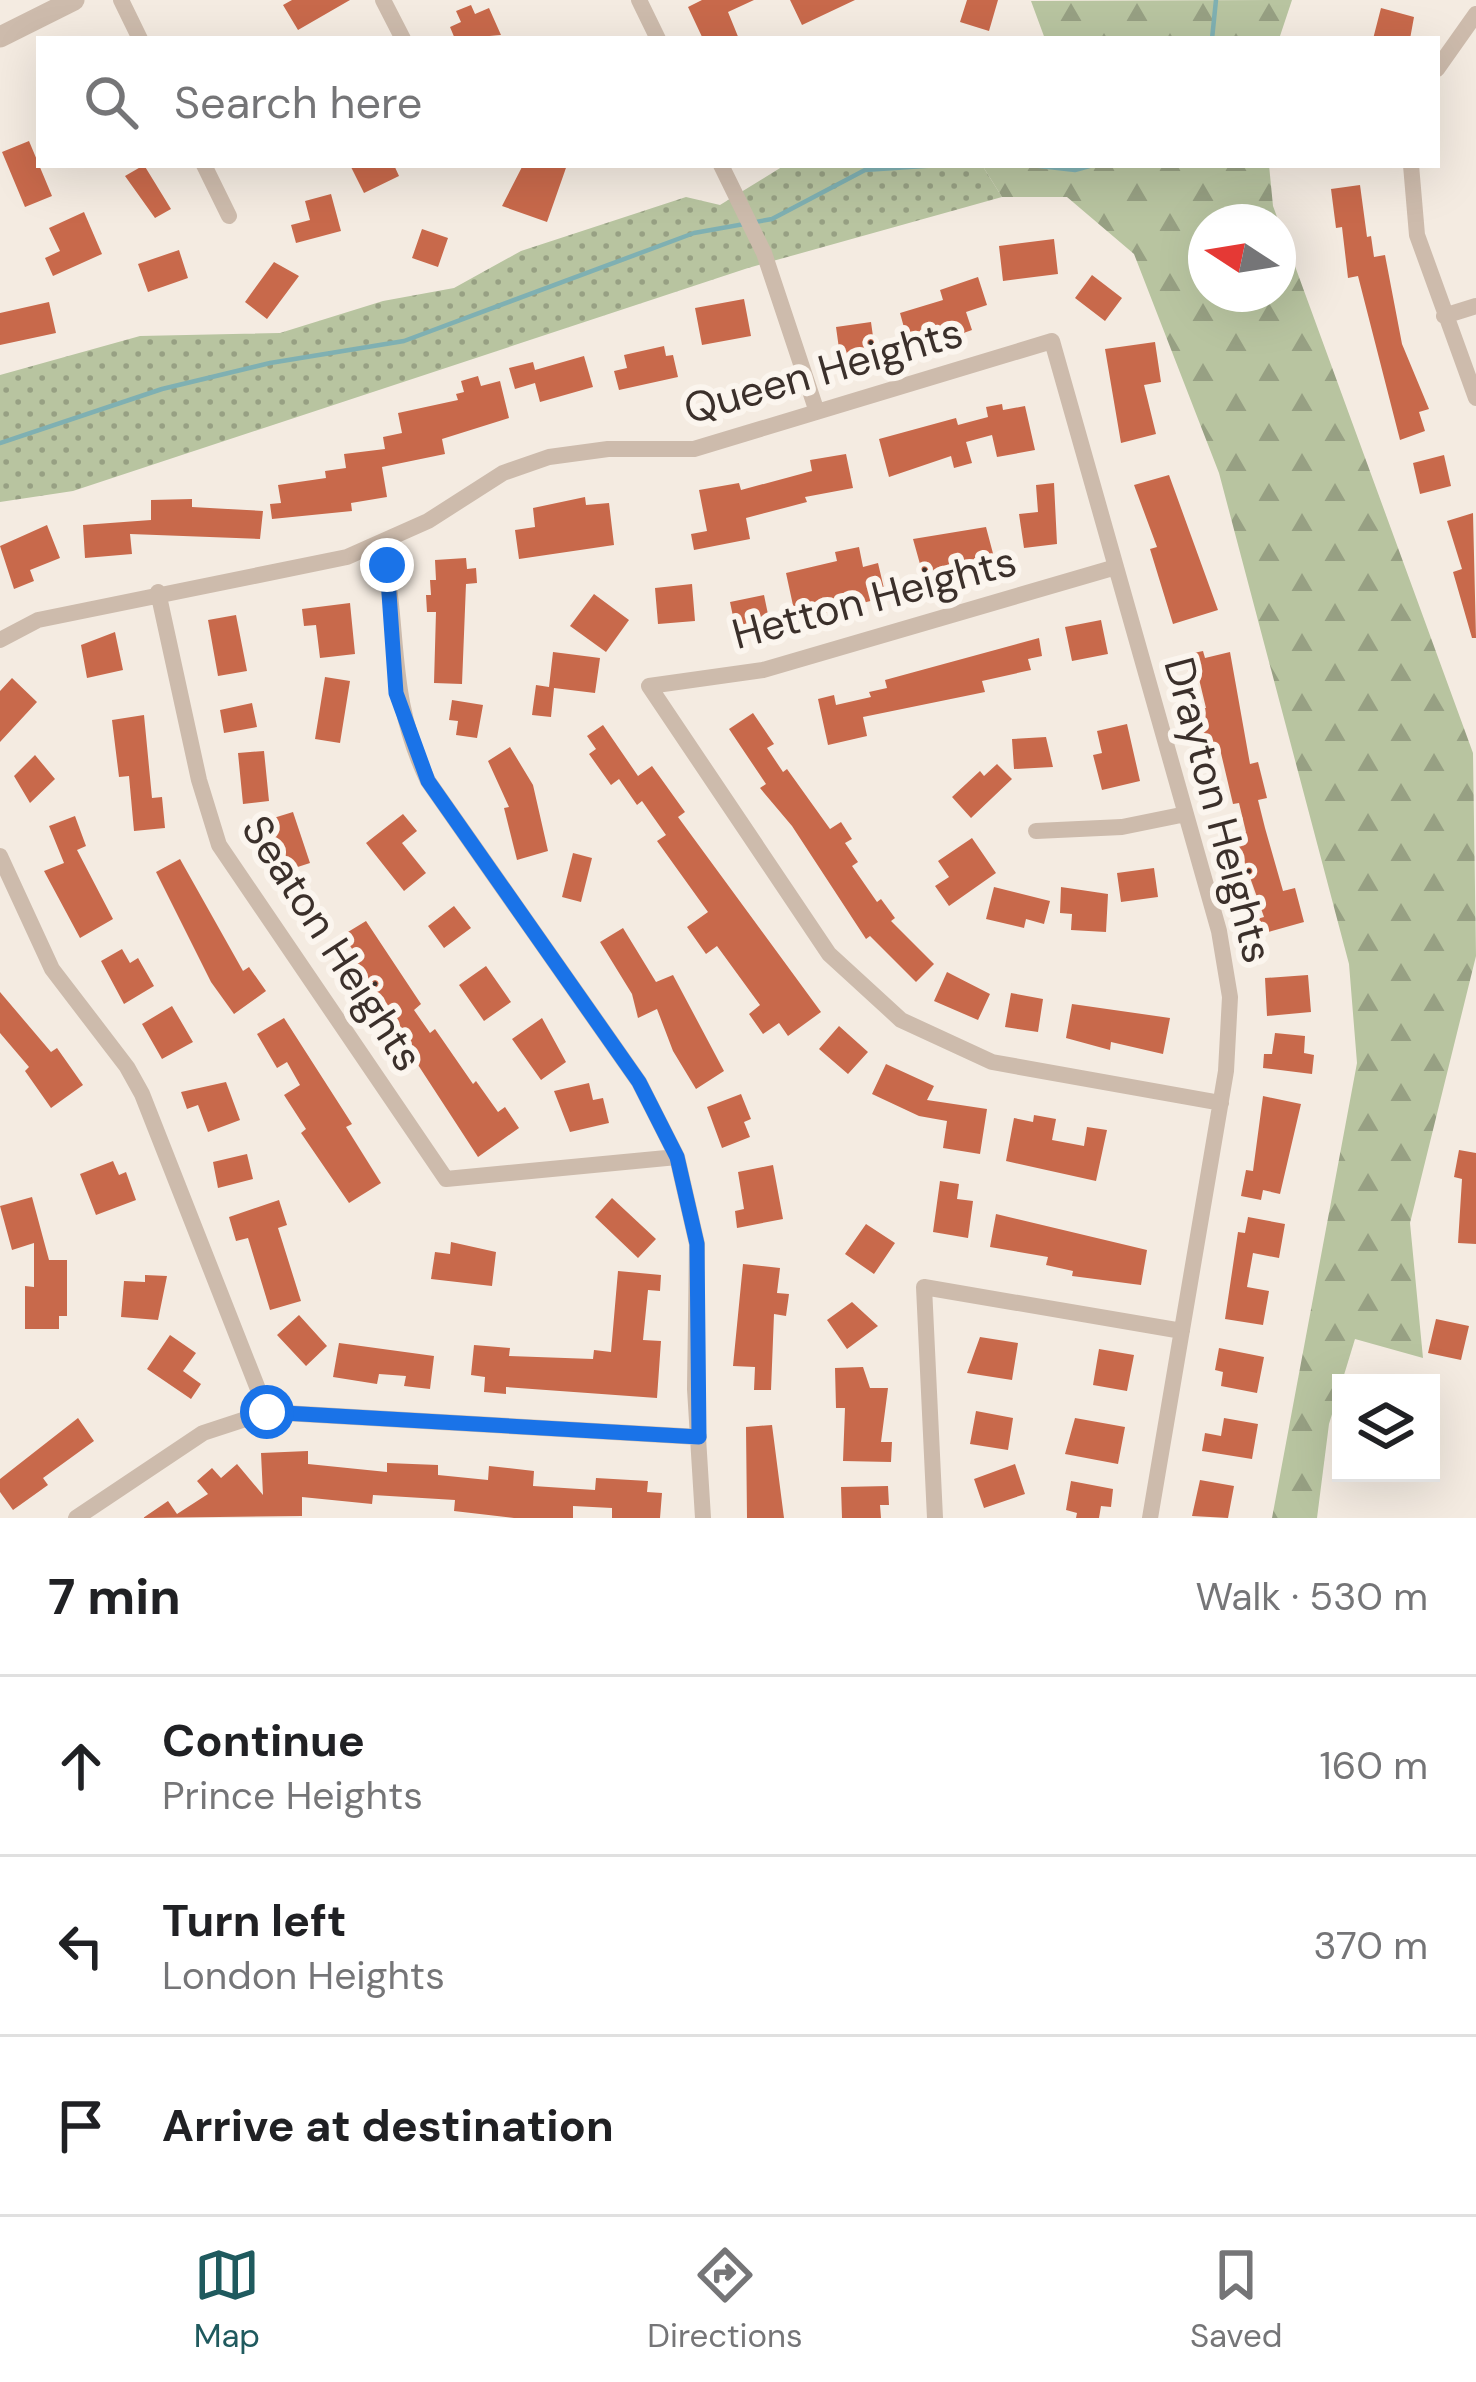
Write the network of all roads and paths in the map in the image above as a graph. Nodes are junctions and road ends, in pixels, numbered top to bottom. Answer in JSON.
{"nodes":[{"id":1,"x":74,"y":0,"type":"edge"},
{"id":2,"x":121,"y":0,"type":"edge"},
{"id":3,"x":383,"y":0,"type":"edge"},
{"id":4,"x":639,"y":0,"type":"edge"},
{"id":5,"x":1476,"y":14,"type":"edge"},
{"id":6,"x":139,"y":36,"type":"edge"},
{"id":7,"x":401,"y":36,"type":"edge"},
{"id":8,"x":657,"y":36,"type":"edge"},
{"id":9,"x":0,"y":38,"type":"edge"},
{"id":10,"x":1440,"y":65,"type":"edge"},
{"id":11,"x":205,"y":168,"type":"edge"},
{"id":12,"x":723,"y":168,"type":"edge"},
{"id":13,"x":1411,"y":168,"type":"edge"},
{"id":14,"x":229,"y":216,"type":"dead end"},
{"id":15,"x":1476,"y":306,"type":"edge"},
{"id":16,"x":1444,"y":316,"type":"junction"},
{"id":17,"x":1052,"y":341,"type":"joint"},
{"id":18,"x":1476,"y":398,"type":"edge"},
{"id":19,"x":817,"y":412,"type":"junction"},
{"id":20,"x":382,"y":544,"type":"junction"},
{"id":21,"x":1116,"y":567,"type":"junction"},
{"id":22,"x":158,"y":592,"type":"junction"},
{"id":23,"x":0,"y":640,"type":"edge"},
{"id":24,"x":1186,"y":814,"type":"junction"},
{"id":25,"x":1036,"y":831,"type":"dead end"},
{"id":26,"x":0,"y":856,"type":"edge"},
{"id":27,"x":1221,"y":1103,"type":"junction"},
{"id":28,"x":677,"y":1157,"type":"junction"},
{"id":29,"x":1182,"y":1331,"type":"junction"},
{"id":30,"x":267,"y":1412,"type":"junction"},
{"id":31,"x":699,"y":1437,"type":"junction"},
{"id":32,"x":76,"y":1518,"type":"edge"},
{"id":33,"x":703,"y":1518,"type":"edge"},
{"id":34,"x":935,"y":1518,"type":"edge"},
{"id":35,"x":1150,"y":1518,"type":"edge"}],
"edges":[{"from":1,"to":9,"type":"street"},
{"from":2,"to":6,"type":"street"},
{"from":3,"to":7,"type":"street"},
{"from":4,"to":8,"type":"street"},
{"from":5,"to":10,"type":"street"},
{"from":11,"to":14,"type":"street"},
{"from":12,"to":19,"type":"street"},
{"from":13,"to":16,"type":"street"},
{"from":15,"to":16,"type":"street"},
{"from":16,"to":18,"type":"street"},
{"from":17,"to":19,"type":"street","name":"Queen Heights"},
{"from":17,"to":21,"type":"street","name":"Drayton Heights"},
{"from":19,"to":20,"type":"street","name":"Queen Heights"},
{"from":20,"to":22,"type":"street","name":"Queen Heights"},
{"from":20,"to":28,"type":"street"},
{"from":21,"to":24,"type":"street","name":"Drayton Heights"},
{"from":21,"to":27,"type":"street","name":"Hetton Heights"},
{"from":22,"to":23,"type":"street","name":"Queen Heights"},
{"from":22,"to":28,"type":"street","name":"Seaton Heights"},
{"from":24,"to":25,"type":"street"},
{"from":24,"to":27,"type":"street","name":"Drayton Heights"},
{"from":26,"to":30,"type":"street"},
{"from":27,"to":29,"type":"street","name":"Drayton Heights"},
{"from":28,"to":31,"type":"street"},
{"from":29,"to":34,"type":"street"},
{"from":29,"to":35,"type":"street","name":"Drayton Heights"},
{"from":30,"to":31,"type":"street"},
{"from":30,"to":32,"type":"street"},
{"from":31,"to":33,"type":"street"}]}
